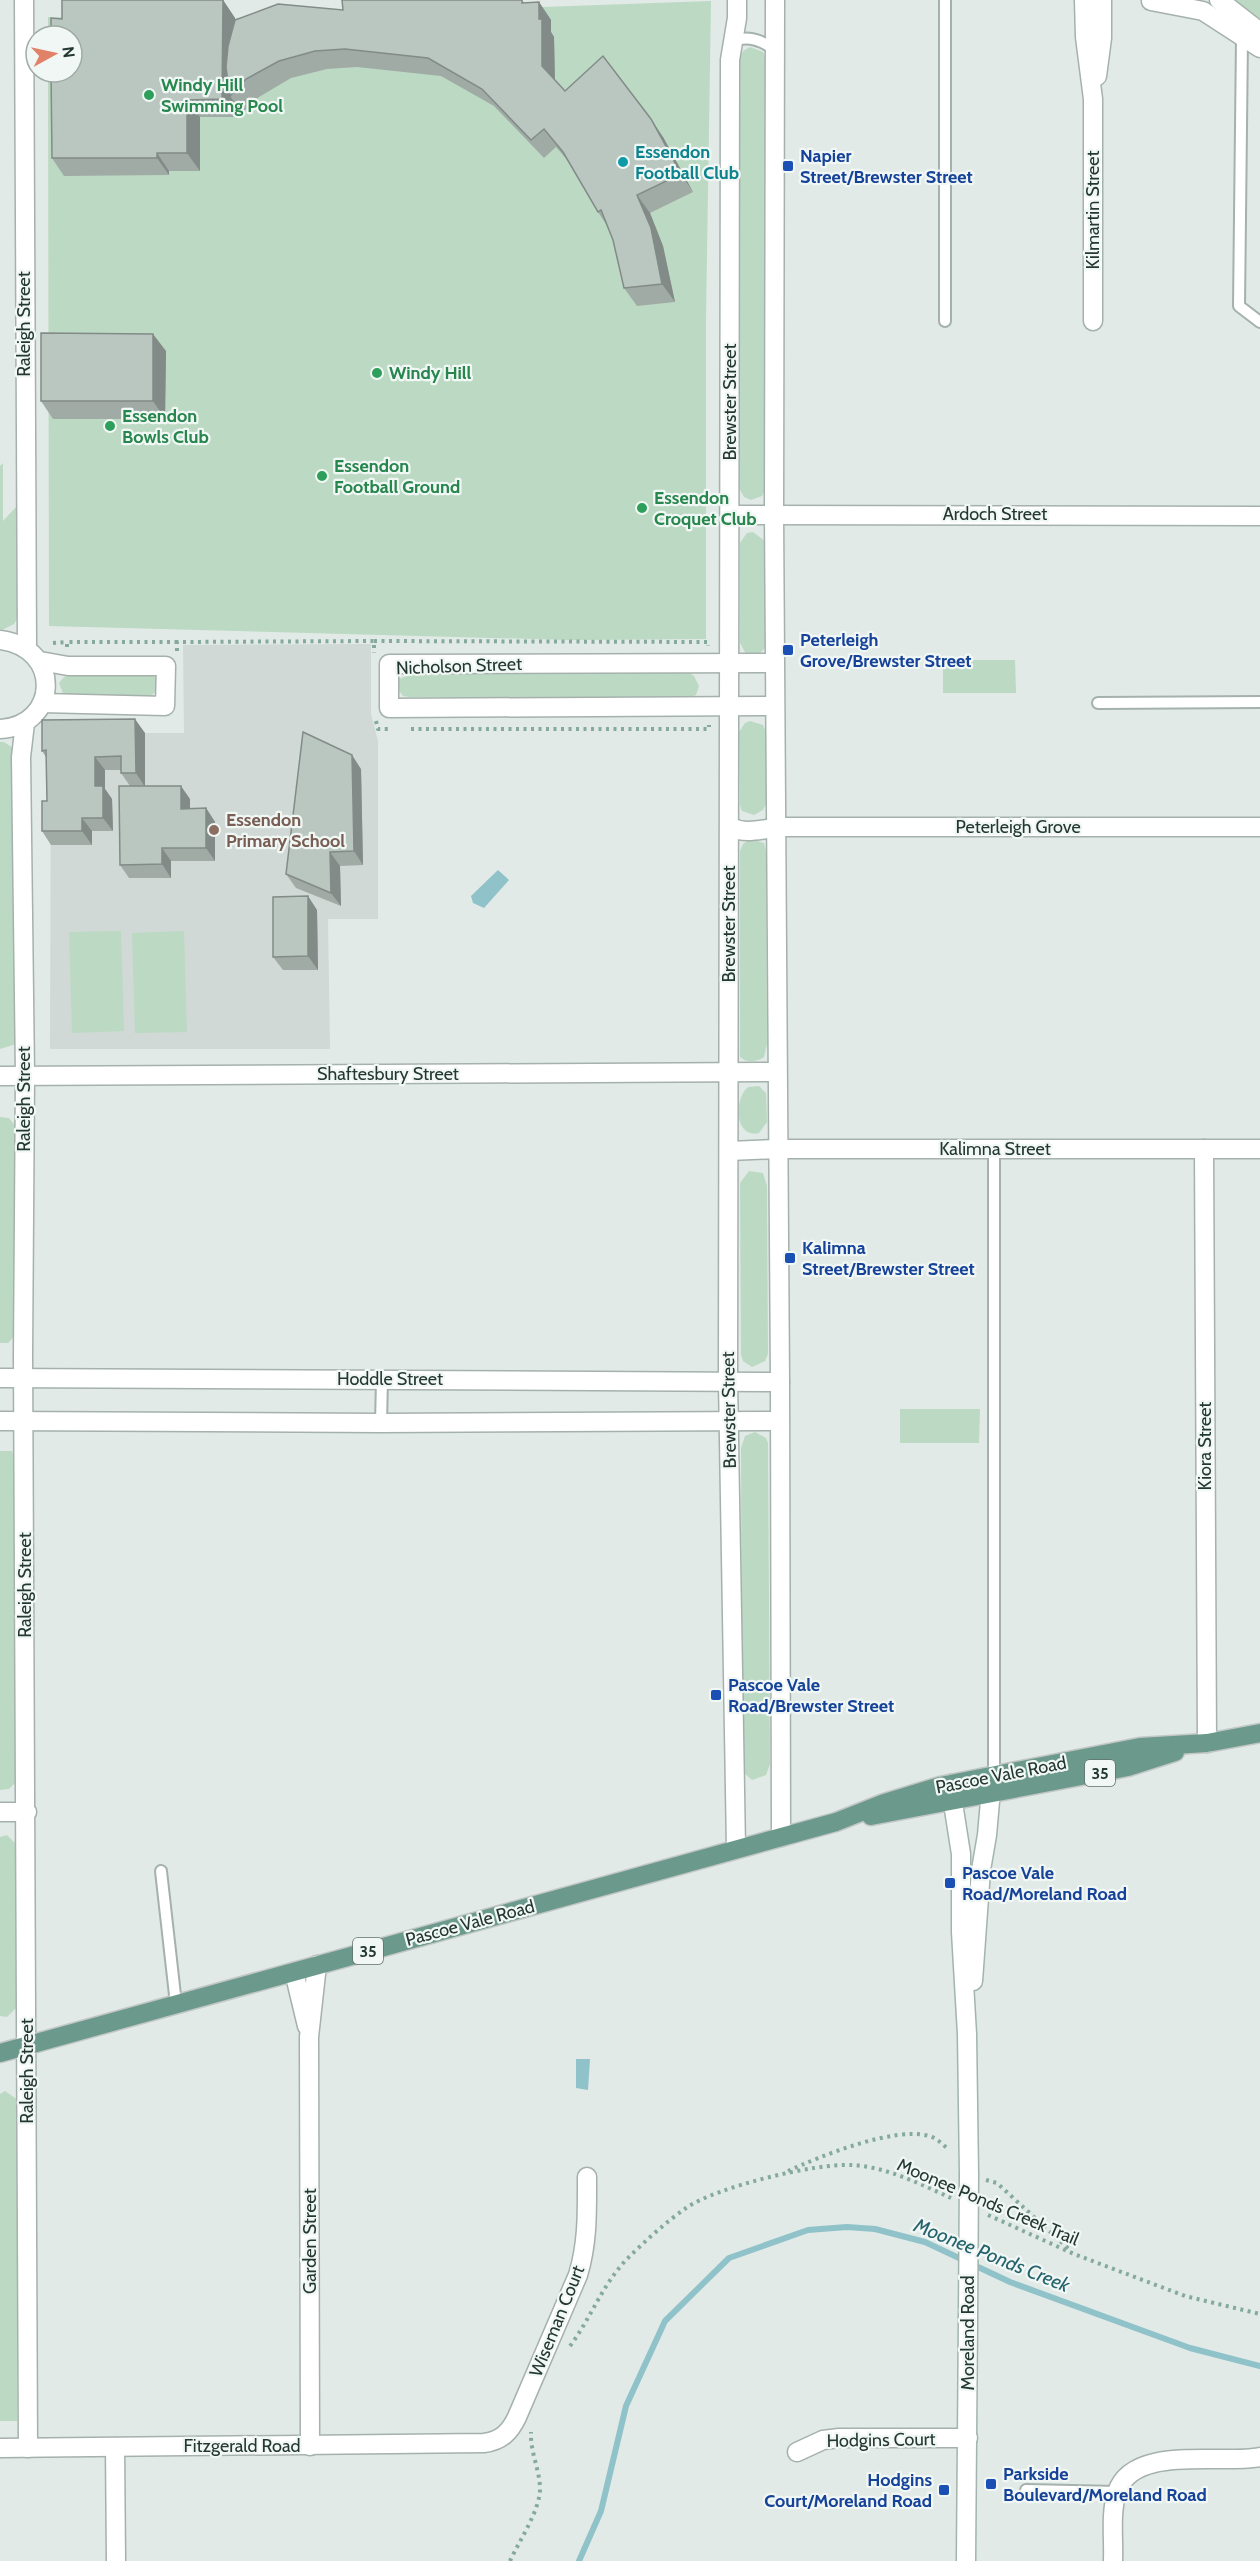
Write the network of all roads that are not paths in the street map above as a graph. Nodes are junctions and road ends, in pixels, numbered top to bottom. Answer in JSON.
{"nodes":[{"id":1,"x":24,"y":0,"type":"edge"},
{"id":2,"x":737,"y":0,"type":"edge"},
{"id":3,"x":775,"y":0,"type":"edge"},
{"id":4,"x":945,"y":0,"type":"edge"},
{"id":5,"x":1084,"y":0,"type":"edge"},
{"id":6,"x":1102,"y":0,"type":"edge"},
{"id":7,"x":1152,"y":0,"type":"edge"},
{"id":8,"x":1219,"y":0,"type":"edge"},
{"id":9,"x":1260,"y":32,"type":"edge"},
{"id":10,"x":1242,"y":38,"type":"junction"},
{"id":11,"x":733,"y":41,"type":"junction"},
{"id":12,"x":1260,"y":48,"type":"edge"},
{"id":13,"x":775,"y":50,"type":"junction"},
{"id":14,"x":1093,"y":99,"type":"junction"},
{"id":15,"x":945,"y":321,"type":"dead end"},
{"id":16,"x":1093,"y":321,"type":"dead end"},
{"id":17,"x":1260,"y":322,"type":"edge"},
{"id":18,"x":730,"y":515,"type":"junction"},
{"id":19,"x":774,"y":515,"type":"junction"},
{"id":20,"x":1260,"y":516,"type":"edge"},
{"id":21,"x":0,"y":640,"type":"edge"},
{"id":22,"x":27,"y":647,"type":"junction"},
{"id":23,"x":40,"y":661,"type":"junction"},
{"id":24,"x":730,"y":663,"type":"junction"},
{"id":25,"x":774,"y":663,"type":"junction"},
{"id":26,"x":1260,"y":702,"type":"edge"},
{"id":27,"x":42,"y":703,"type":"junction"},
{"id":28,"x":1098,"y":703,"type":"dead end"},
{"id":29,"x":774,"y":706,"type":"junction"},
{"id":30,"x":730,"y":707,"type":"junction"},
{"id":31,"x":25,"y":723,"type":"junction"},
{"id":32,"x":0,"y":729,"type":"edge"},
{"id":33,"x":1260,"y":826,"type":"edge"},
{"id":34,"x":730,"y":827,"type":"junction"},
{"id":35,"x":776,"y":827,"type":"junction"},
{"id":36,"x":729,"y":1072,"type":"junction"},
{"id":37,"x":777,"y":1072,"type":"junction"},
{"id":38,"x":25,"y":1075,"type":"junction"},
{"id":39,"x":0,"y":1076,"type":"edge"},
{"id":40,"x":777,"y":1149,"type":"junction"},
{"id":41,"x":994,"y":1149,"type":"junction"},
{"id":42,"x":1204,"y":1149,"type":"junction"},
{"id":43,"x":1260,"y":1149,"type":"edge"},
{"id":44,"x":729,"y":1151,"type":"junction"},
{"id":45,"x":0,"y":1378,"type":"edge"},
{"id":46,"x":23,"y":1378,"type":"junction"},
{"id":47,"x":382,"y":1380,"type":"junction"},
{"id":48,"x":728,"y":1381,"type":"junction"},
{"id":49,"x":780,"y":1382,"type":"junction"},
{"id":50,"x":0,"y":1421,"type":"edge"},
{"id":51,"x":728,"y":1421,"type":"junction"},
{"id":52,"x":779,"y":1421,"type":"junction"},
{"id":53,"x":24,"y":1422,"type":"junction"},
{"id":54,"x":381,"y":1423,"type":"junction"},
{"id":55,"x":1260,"y":1733,"type":"edge"},
{"id":56,"x":1207,"y":1743,"type":"junction"},
{"id":57,"x":993,"y":1775,"type":"junction"},
{"id":58,"x":952,"y":1793,"type":"junction"},
{"id":59,"x":991,"y":1795,"type":"junction"},
{"id":60,"x":0,"y":1812,"type":"edge"},
{"id":61,"x":27,"y":1812,"type":"junction"},
{"id":62,"x":781,"y":1837,"type":"junction"},
{"id":63,"x":736,"y":1849,"type":"junction"},
{"id":64,"x":161,"y":1871,"type":"dead end"},
{"id":65,"x":317,"y":1965,"type":"junction"},
{"id":66,"x":294,"y":1972,"type":"junction"},
{"id":67,"x":176,"y":2004,"type":"junction"},
{"id":68,"x":967,"y":2034,"type":"junction"},
{"id":69,"x":309,"y":2037,"type":"junction"},
{"id":70,"x":27,"y":2045,"type":"junction"},
{"id":71,"x":0,"y":2053,"type":"edge"},
{"id":72,"x":587,"y":2177,"type":"dead end"},
{"id":73,"x":968,"y":2439,"type":"junction"},
{"id":74,"x":484,"y":2443,"type":"joint"},
{"id":75,"x":310,"y":2446,"type":"junction"},
{"id":76,"x":115,"y":2447,"type":"junction"},
{"id":77,"x":0,"y":2448,"type":"edge"},
{"id":78,"x":27,"y":2448,"type":"junction"},
{"id":79,"x":797,"y":2452,"type":"dead end"},
{"id":80,"x":1260,"y":2457,"type":"edge"},
{"id":81,"x":1026,"y":2490,"type":"dead end"},
{"id":82,"x":1118,"y":2492,"type":"junction"},
{"id":83,"x":116,"y":2561,"type":"edge"},
{"id":84,"x":966,"y":2561,"type":"edge"},
{"id":85,"x":1113,"y":2561,"type":"edge"}],
"edges":[{"from":1,"to":22,"type":"street","name":"Raleigh Street"},
{"from":2,"to":11,"type":"street","name":"Brewster Street"},
{"from":3,"to":13,"type":"street"},
{"from":4,"to":15,"type":"lane"},
{"from":5,"to":14,"type":"street","name":"Kilmartin Street"},
{"from":6,"to":14,"type":"street","name":"Kilmartin Street"},
{"from":7,"to":10,"type":"street"},
{"from":8,"to":9,"type":"street"},
{"from":10,"to":12,"type":"street"},
{"from":10,"to":17,"type":"lane"},
{"from":11,"to":13,"type":"lane"},
{"from":11,"to":18,"type":"street","name":"Brewster Street"},
{"from":13,"to":19,"type":"street"},
{"from":14,"to":16,"type":"street","name":"Kilmartin Street"},
{"from":18,"to":19,"type":"street","name":"Ardoch Street"},
{"from":18,"to":24,"type":"street","name":"Brewster Street"},
{"from":19,"to":20,"type":"street","name":"Ardoch Street"},
{"from":19,"to":25,"type":"street"},
{"from":21,"to":22,"type":"street"},
{"from":22,"to":23,"type":"street"},
{"from":23,"to":27,"type":"street"},
{"from":23,"to":27,"type":"street"},
{"from":24,"to":25,"type":"street","name":"Nicholson Street"},
{"from":24,"to":30,"type":"street","name":"Brewster Street"},
{"from":24,"to":30,"type":"street","name":"Nicholson Street"},
{"from":25,"to":29,"type":"street"},
{"from":26,"to":28,"type":"lane"},
{"from":27,"to":31,"type":"street"},
{"from":29,"to":30,"type":"street","name":"Nicholson Street"},
{"from":29,"to":35,"type":"street"},
{"from":30,"to":34,"type":"street","name":"Brewster Street"},
{"from":31,"to":32,"type":"street"},
{"from":31,"to":38,"type":"street","name":"Raleigh Street"},
{"from":33,"to":35,"type":"street","name":"Peterleigh Grove"},
{"from":34,"to":35,"type":"street","name":"Peterleigh Grove"},
{"from":34,"to":36,"type":"street","name":"Brewster Street"},
{"from":35,"to":37,"type":"street"},
{"from":36,"to":37,"type":"street","name":"Shaftesbury Street"},
{"from":36,"to":38,"type":"street","name":"Shaftesbury Street"},
{"from":36,"to":44,"type":"street","name":"Brewster Street"},
{"from":37,"to":40,"type":"street"},
{"from":38,"to":39,"type":"street","name":"Shaftesbury Street"},
{"from":38,"to":46,"type":"street","name":"Raleigh Street"},
{"from":40,"to":41,"type":"street","name":"Kalimna Street"},
{"from":40,"to":44,"type":"street","name":"Kalimna Street"},
{"from":40,"to":49,"type":"street"},
{"from":41,"to":42,"type":"street","name":"Kalimna Street"},
{"from":41,"to":57,"type":"lane"},
{"from":42,"to":43,"type":"street","name":"Kalimna Street"},
{"from":42,"to":56,"type":"street","name":"Kiora Street"},
{"from":44,"to":48,"type":"street","name":"Brewster Street"},
{"from":45,"to":46,"type":"street","name":"Hoddle Street"},
{"from":46,"to":47,"type":"street","name":"Hoddle Street"},
{"from":46,"to":53,"type":"street","name":"Raleigh Street"},
{"from":47,"to":48,"type":"street","name":"Hoddle Street"},
{"from":47,"to":54,"type":"lane"},
{"from":48,"to":49,"type":"street","name":"Hoddle Street"},
{"from":48,"to":51,"type":"street","name":"Brewster Street"},
{"from":49,"to":52,"type":"street"},
{"from":50,"to":53,"type":"street"},
{"from":51,"to":52,"type":"street"},
{"from":51,"to":54,"type":"street"},
{"from":51,"to":63,"type":"street","name":"Brewster Street"},
{"from":52,"to":62,"type":"street"},
{"from":53,"to":54,"type":"street"},
{"from":53,"to":61,"type":"street","name":"Raleigh Street"},
{"from":55,"to":56,"type":"main road","name":"Pascoe Vale Road","number":"35"},
{"from":56,"to":57,"type":"main road","name":"Pascoe Vale Road","number":"35"},
{"from":56,"to":59,"type":"main road","name":"Pascoe Vale Road","number":"35"},
{"from":57,"to":58,"type":"main road","name":"Pascoe Vale Road","number":"35"},
{"from":57,"to":59,"type":"street","name":"Moreland Road"},
{"from":58,"to":59,"type":"main road","name":"Pascoe Vale Road","number":"35"},
{"from":58,"to":62,"type":"main road","name":"Pascoe Vale Road","number":"35"},
{"from":58,"to":68,"type":"street","name":"Moreland Road"},
{"from":59,"to":68,"type":"street","name":"Moreland Road"},
{"from":60,"to":61,"type":"street"},
{"from":61,"to":70,"type":"street","name":"Raleigh Street"},
{"from":62,"to":63,"type":"main road","name":"Pascoe Vale Road","number":"35"},
{"from":63,"to":65,"type":"main road","name":"Pascoe Vale Road","number":"35"},
{"from":64,"to":67,"type":"lane"},
{"from":65,"to":66,"type":"main road","name":"Pascoe Vale Road","number":"35"},
{"from":65,"to":69,"type":"street","name":"Garden Street"},
{"from":66,"to":67,"type":"main road","name":"Pascoe Vale Road","number":"35"},
{"from":66,"to":69,"type":"street","name":"Garden Street"},
{"from":67,"to":70,"type":"main road","name":"Pascoe Vale Road","number":"35"},
{"from":68,"to":73,"type":"street","name":"Moreland Road","bridge":true},
{"from":69,"to":75,"type":"street","name":"Garden Street"},
{"from":70,"to":71,"type":"main road","name":"Pascoe Vale Road","number":"35"},
{"from":70,"to":78,"type":"street","name":"Raleigh Street"},
{"from":72,"to":74,"type":"street","name":"Wiseman Court"},
{"from":73,"to":79,"type":"street","name":"Hodgins Court"},
{"from":73,"to":84,"type":"street","name":"Moreland Road"},
{"from":74,"to":75,"type":"street","name":"Fitzgerald Road"},
{"from":75,"to":76,"type":"street","name":"Fitzgerald Road"},
{"from":76,"to":78,"type":"street","name":"Fitzgerald Road"},
{"from":76,"to":83,"type":"street"},
{"from":77,"to":78,"type":"street","name":"Fitzgerald Road"},
{"from":80,"to":82,"type":"street"},
{"from":81,"to":82,"type":"lane"},
{"from":82,"to":85,"type":"street"}]}
